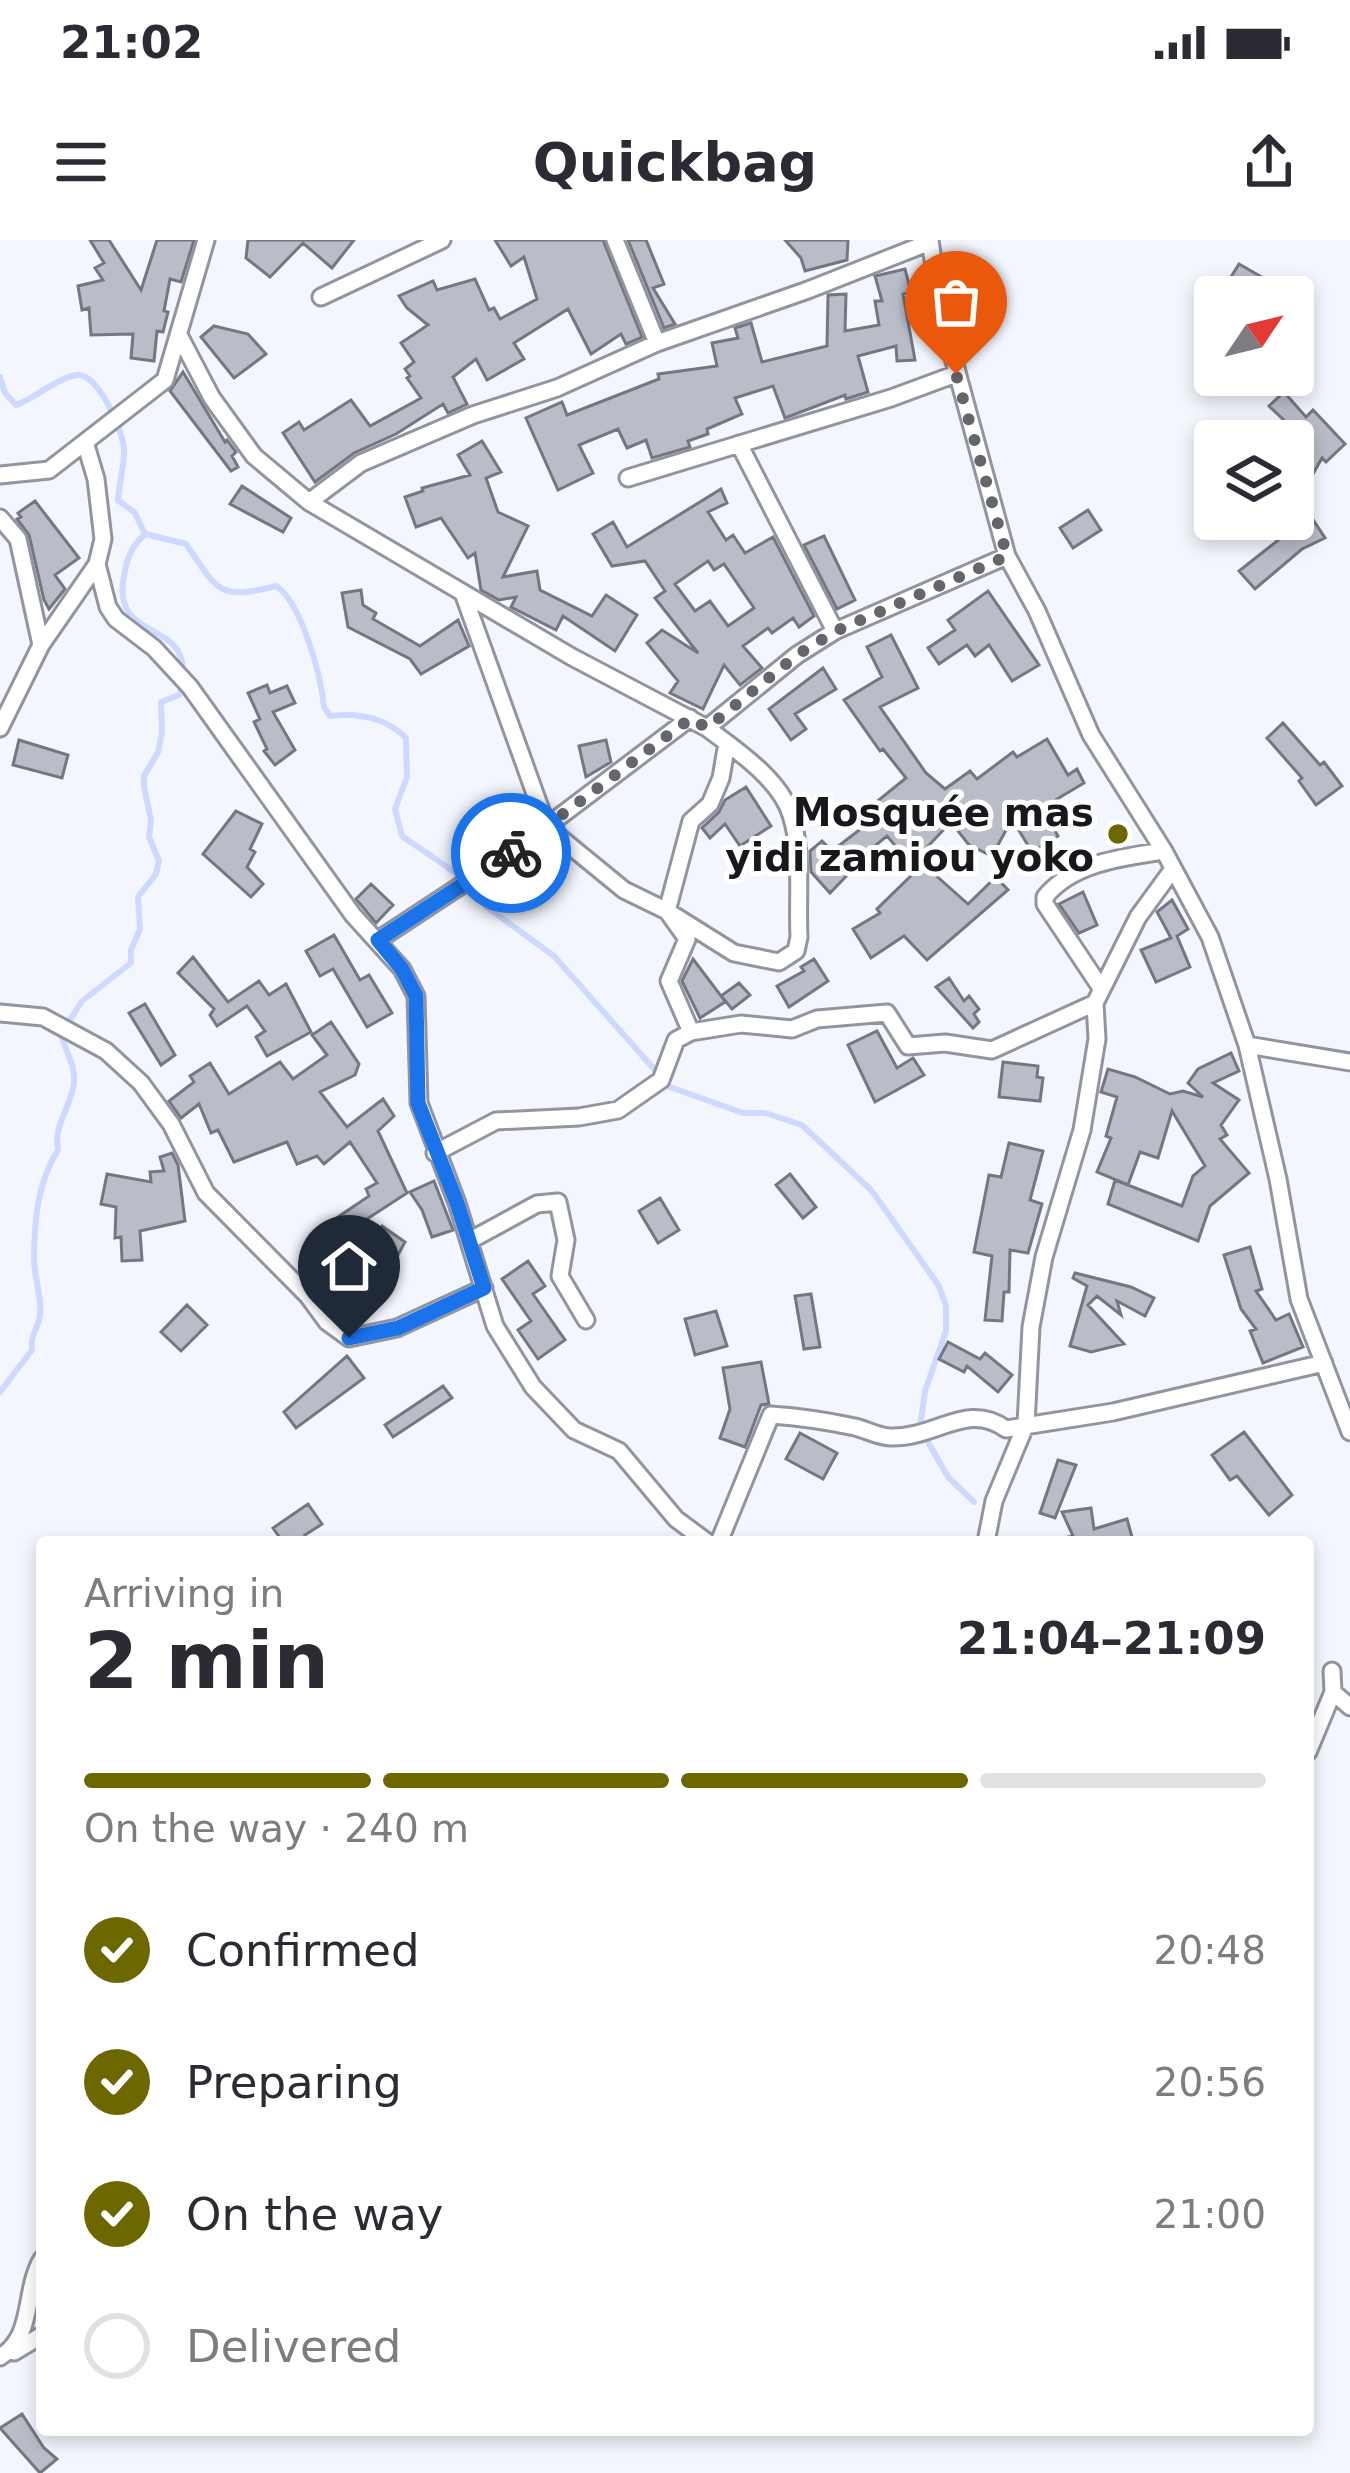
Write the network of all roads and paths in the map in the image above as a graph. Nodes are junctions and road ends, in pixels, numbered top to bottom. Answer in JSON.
{"nodes":[{"id":1,"x":206,"y":240,"type":"edge"},
{"id":2,"x":442,"y":240,"type":"edge"},
{"id":3,"x":614,"y":240,"type":"edge"},
{"id":4,"x":930,"y":241,"type":"edge"},
{"id":5,"x":321,"y":297,"type":"dead end"},
{"id":6,"x":179,"y":335,"type":"junction"},
{"id":7,"x":657,"y":343,"type":"junction"},
{"id":8,"x":956,"y":374,"type":"junction"},
{"id":9,"x":85,"y":442,"type":"junction"},
{"id":10,"x":739,"y":445,"type":"junction"},
{"id":11,"x":0,"y":475,"type":"edge"},
{"id":12,"x":628,"y":478,"type":"dead end"},
{"id":13,"x":309,"y":502,"type":"junction"},
{"id":14,"x":0,"y":518,"type":"edge"},
{"id":15,"x":1007,"y":556,"type":"junction"},
{"id":16,"x":97,"y":564,"type":"junction"},
{"id":17,"x":463,"y":593,"type":"junction"},
{"id":18,"x":836,"y":631,"type":"junction"},
{"id":19,"x":41,"y":646,"type":"junction"},
{"id":20,"x":691,"y":718,"type":"junction"},
{"id":21,"x":0,"y":728,"type":"edge"},
{"id":22,"x":707,"y":728,"type":"junction"},
{"id":23,"x":727,"y":743,"type":"junction"},
{"id":24,"x":547,"y":827,"type":"junction"},
{"id":25,"x":1164,"y":851,"type":"junction"},
{"id":26,"x":1173,"y":869,"type":"junction"},
{"id":27,"x":667,"y":910,"type":"junction"},
{"id":28,"x":378,"y":940,"type":"junction"},
{"id":29,"x":1098,"y":996,"type":"junction"},
{"id":30,"x":0,"y":1013,"type":"edge"},
{"id":31,"x":692,"y":1032,"type":"junction"},
{"id":32,"x":1246,"y":1045,"type":"junction"},
{"id":33,"x":1350,"y":1062,"type":"edge"},
{"id":34,"x":435,"y":1153,"type":"junction"},
{"id":35,"x":469,"y":1240,"type":"junction"},
{"id":36,"x":484,"y":1288,"type":"junction"},
{"id":37,"x":586,"y":1320,"type":"dead end"},
{"id":38,"x":1324,"y":1363,"type":"junction"},
{"id":39,"x":1026,"y":1424,"type":"junction"},
{"id":40,"x":1350,"y":1432,"type":"edge"},
{"id":41,"x":699,"y":1536,"type":"edge"},
{"id":42,"x":721,"y":1536,"type":"edge"},
{"id":43,"x":987,"y":1536,"type":"edge"},
{"id":44,"x":1332,"y":1671,"type":"dead end"},
{"id":45,"x":1333,"y":1692,"type":"junction"},
{"id":46,"x":1350,"y":1707,"type":"edge"},
{"id":47,"x":1314,"y":1738,"type":"edge"},
{"id":48,"x":36,"y":2282,"type":"edge"},
{"id":49,"x":36,"y":2338,"type":"edge"},
{"id":50,"x":0,"y":2359,"type":"edge"}],
"edges":[{"from":1,"to":6,"type":"street"},
{"from":2,"to":5,"type":"street"},
{"from":3,"to":7,"type":"street"},
{"from":4,"to":7,"type":"street"},
{"from":4,"to":8,"type":"street"},
{"from":6,"to":9,"type":"street"},
{"from":6,"to":13,"type":"street"},
{"from":7,"to":13,"type":"street"},
{"from":8,"to":10,"type":"street"},
{"from":8,"to":15,"type":"street"},
{"from":9,"to":11,"type":"street"},
{"from":9,"to":16,"type":"street"},
{"from":10,"to":12,"type":"street"},
{"from":10,"to":18,"type":"street"},
{"from":13,"to":17,"type":"street"},
{"from":14,"to":19,"type":"street"},
{"from":15,"to":18,"type":"street"},
{"from":15,"to":25,"type":"street"},
{"from":16,"to":19,"type":"street"},
{"from":16,"to":28,"type":"street"},
{"from":17,"to":20,"type":"street"},
{"from":17,"to":24,"type":"street"},
{"from":18,"to":22,"type":"street"},
{"from":19,"to":21,"type":"street"},
{"from":20,"to":22,"type":"street"},
{"from":20,"to":24,"type":"street"},
{"from":22,"to":23,"type":"street"},
{"from":23,"to":27,"type":"street"},
{"from":23,"to":27,"type":"street"},
{"from":24,"to":27,"type":"street"},
{"from":24,"to":28,"type":"street"},
{"from":25,"to":26,"type":"street"},
{"from":25,"to":29,"type":"street"},
{"from":26,"to":29,"type":"street"},
{"from":26,"to":32,"type":"street"},
{"from":27,"to":31,"type":"street"},
{"from":28,"to":34,"type":"street"},
{"from":29,"to":31,"type":"street"},
{"from":29,"to":39,"type":"street"},
{"from":30,"to":36,"type":"street"},
{"from":31,"to":34,"type":"street"},
{"from":32,"to":33,"type":"street"},
{"from":32,"to":38,"type":"street"},
{"from":34,"to":35,"type":"street"},
{"from":35,"to":36,"type":"street"},
{"from":35,"to":37,"type":"street"},
{"from":36,"to":41,"type":"street"},
{"from":38,"to":39,"type":"street"},
{"from":38,"to":40,"type":"street"},
{"from":39,"to":42,"type":"street"},
{"from":39,"to":43,"type":"street"},
{"from":44,"to":45,"type":"street"},
{"from":45,"to":46,"type":"street"},
{"from":45,"to":47,"type":"street"},
{"from":48,"to":50,"type":"street"},
{"from":49,"to":50,"type":"street"}]}
